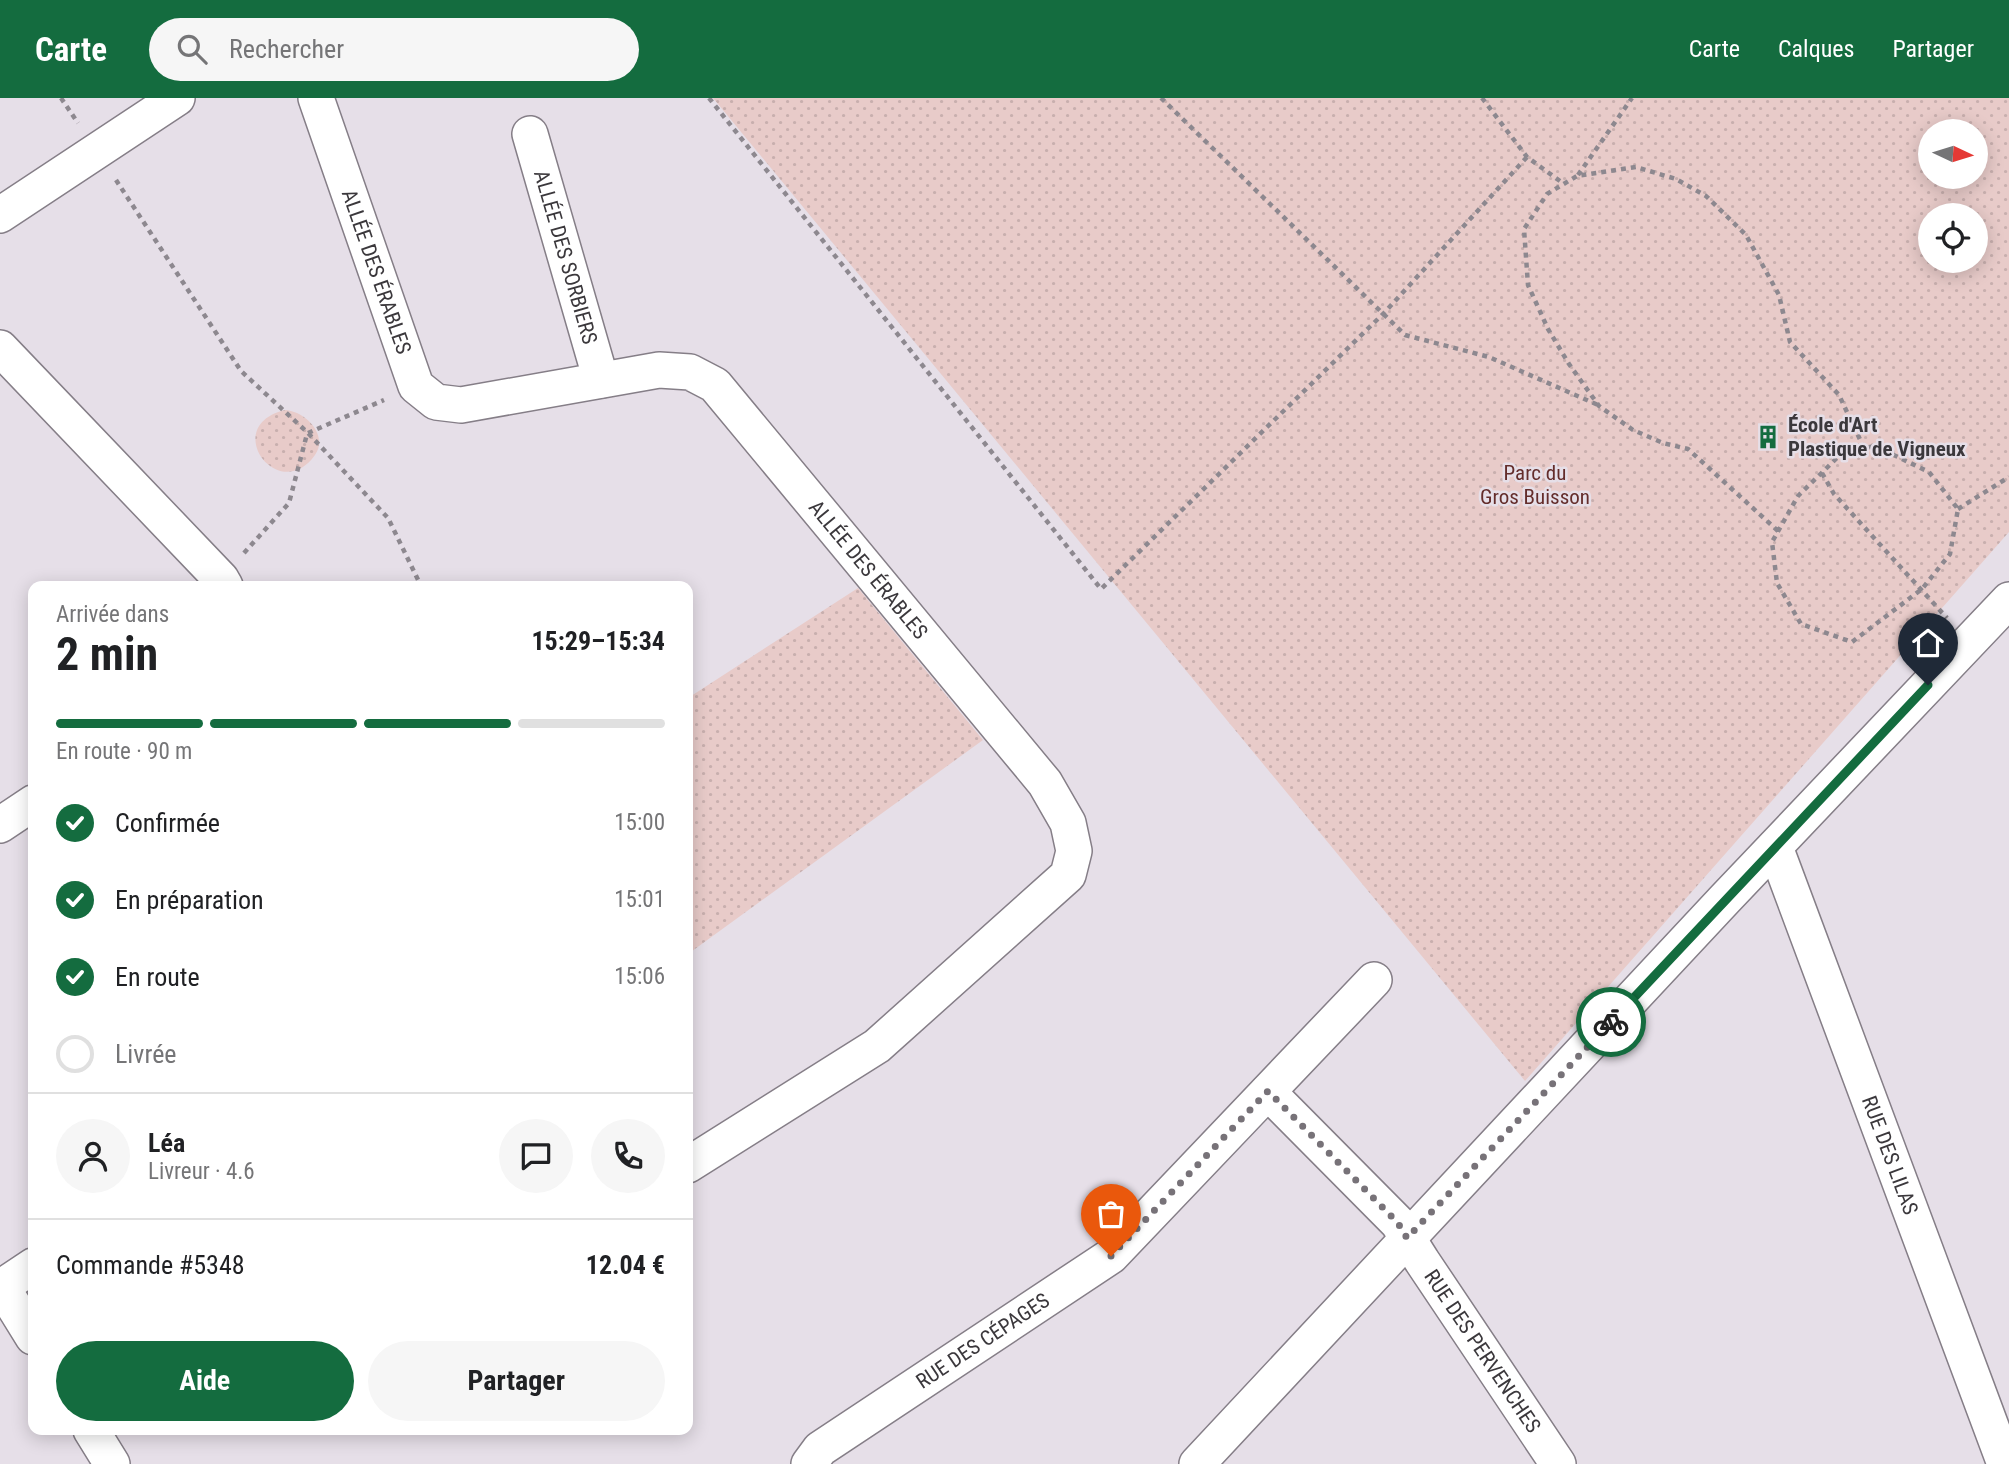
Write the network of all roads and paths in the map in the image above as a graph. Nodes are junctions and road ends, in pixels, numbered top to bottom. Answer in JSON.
{"nodes":[{"id":1,"x":177,"y":98,"type":"edge"},
{"id":2,"x":316,"y":98,"type":"edge"},
{"id":3,"x":709,"y":98,"type":"edge"},
{"id":4,"x":1161,"y":98,"type":"edge"},
{"id":5,"x":1482,"y":98,"type":"edge"},
{"id":6,"x":1632,"y":98,"type":"edge"},
{"id":7,"x":530,"y":134,"type":"dead end"},
{"id":8,"x":97,"y":151,"type":"junction"},
{"id":9,"x":1527,"y":157,"type":"junction"},
{"id":10,"x":1577,"y":176,"type":"junction"},
{"id":11,"x":1564,"y":184,"type":"junction"},
{"id":12,"x":0,"y":215,"type":"edge"},
{"id":13,"x":1384,"y":313,"type":"junction"},
{"id":14,"x":0,"y":348,"type":"edge"},
{"id":15,"x":601,"y":380,"type":"junction"},
{"id":16,"x":416,"y":386,"type":"junction"},
{"id":17,"x":1599,"y":406,"type":"junction"},
{"id":18,"x":308,"y":433,"type":"junction"},
{"id":19,"x":1864,"y":448,"type":"junction"},
{"id":20,"x":1822,"y":473,"type":"junction"},
{"id":21,"x":2009,"y":477,"type":"edge"},
{"id":22,"x":1958,"y":509,"type":"junction"},
{"id":23,"x":1778,"y":531,"type":"junction"},
{"id":24,"x":221,"y":581,"type":"edge"},
{"id":25,"x":225,"y":581,"type":"edge"},
{"id":26,"x":419,"y":581,"type":"edge"},
{"id":27,"x":1922,"y":589,"type":"junction"},
{"id":28,"x":2009,"y":600,"type":"edge"},
{"id":29,"x":1940,"y":610,"type":"dead end"},
{"id":30,"x":28,"y":806,"type":"edge"},
{"id":31,"x":0,"y":825,"type":"edge"},
{"id":32,"x":1775,"y":847,"type":"junction"},
{"id":33,"x":1374,"y":980,"type":"dead end"},
{"id":34,"x":1268,"y":1091,"type":"junction"},
{"id":35,"x":693,"y":1162,"type":"edge"},
{"id":36,"x":1407,"y":1238,"type":"junction"},
{"id":37,"x":28,"y":1269,"type":"edge"},
{"id":38,"x":1,"y":1287,"type":"edge"},
{"id":39,"x":28,"y":1329,"type":"edge"},
{"id":40,"x":94,"y":1435,"type":"edge"},
{"id":41,"x":112,"y":1464,"type":"edge"},
{"id":42,"x":809,"y":1464,"type":"edge"},
{"id":43,"x":1196,"y":1464,"type":"edge"},
{"id":44,"x":1558,"y":1464,"type":"edge"},
{"id":45,"x":2005,"y":1464,"type":"edge"}],
"edges":[{"from":1,"to":8,"type":"street"},
{"from":2,"to":16,"type":"street","name":"ALLÉE DES ÉRABLES"},
{"from":3,"to":13,"type":"path"},
{"from":4,"to":13,"type":"path"},
{"from":5,"to":9,"type":"path"},
{"from":6,"to":10,"type":"path"},
{"from":7,"to":15,"type":"street","name":"ALLÉE DES SORBIERS"},
{"from":8,"to":12,"type":"street"},
{"from":8,"to":18,"type":"path"},
{"from":9,"to":11,"type":"path"},
{"from":9,"to":13,"type":"path"},
{"from":10,"to":11,"type":"path"},
{"from":10,"to":19,"type":"path"},
{"from":11,"to":17,"type":"path"},
{"from":13,"to":17,"type":"path"},
{"from":14,"to":24,"type":"street"},
{"from":15,"to":16,"type":"street","name":"ALLÉE DES ÉRABLES"},
{"from":15,"to":35,"type":"street","name":"ALLÉE DES ÉRABLES"},
{"from":16,"to":18,"type":"path"},
{"from":17,"to":23,"type":"path"},
{"from":18,"to":25,"type":"path"},
{"from":18,"to":26,"type":"path"},
{"from":19,"to":20,"type":"path"},
{"from":19,"to":22,"type":"path"},
{"from":20,"to":23,"type":"path"},
{"from":20,"to":27,"type":"path"},
{"from":21,"to":22,"type":"path"},
{"from":22,"to":27,"type":"path"},
{"from":23,"to":27,"type":"path"},
{"from":27,"to":29,"type":"path"},
{"from":28,"to":32,"type":"street"},
{"from":30,"to":31,"type":"street"},
{"from":32,"to":36,"type":"street"},
{"from":32,"to":45,"type":"street","name":"RUE DES LILAS"},
{"from":33,"to":34,"type":"street","name":"RUE DES CÉPAGES"},
{"from":34,"to":36,"type":"street"},
{"from":34,"to":42,"type":"street","name":"RUE DES CÉPAGES"},
{"from":36,"to":43,"type":"street"},
{"from":36,"to":44,"type":"street","name":"RUE DES PERVENCHES"},
{"from":37,"to":38,"type":"street"},
{"from":38,"to":39,"type":"street"},
{"from":40,"to":41,"type":"street"}]}
